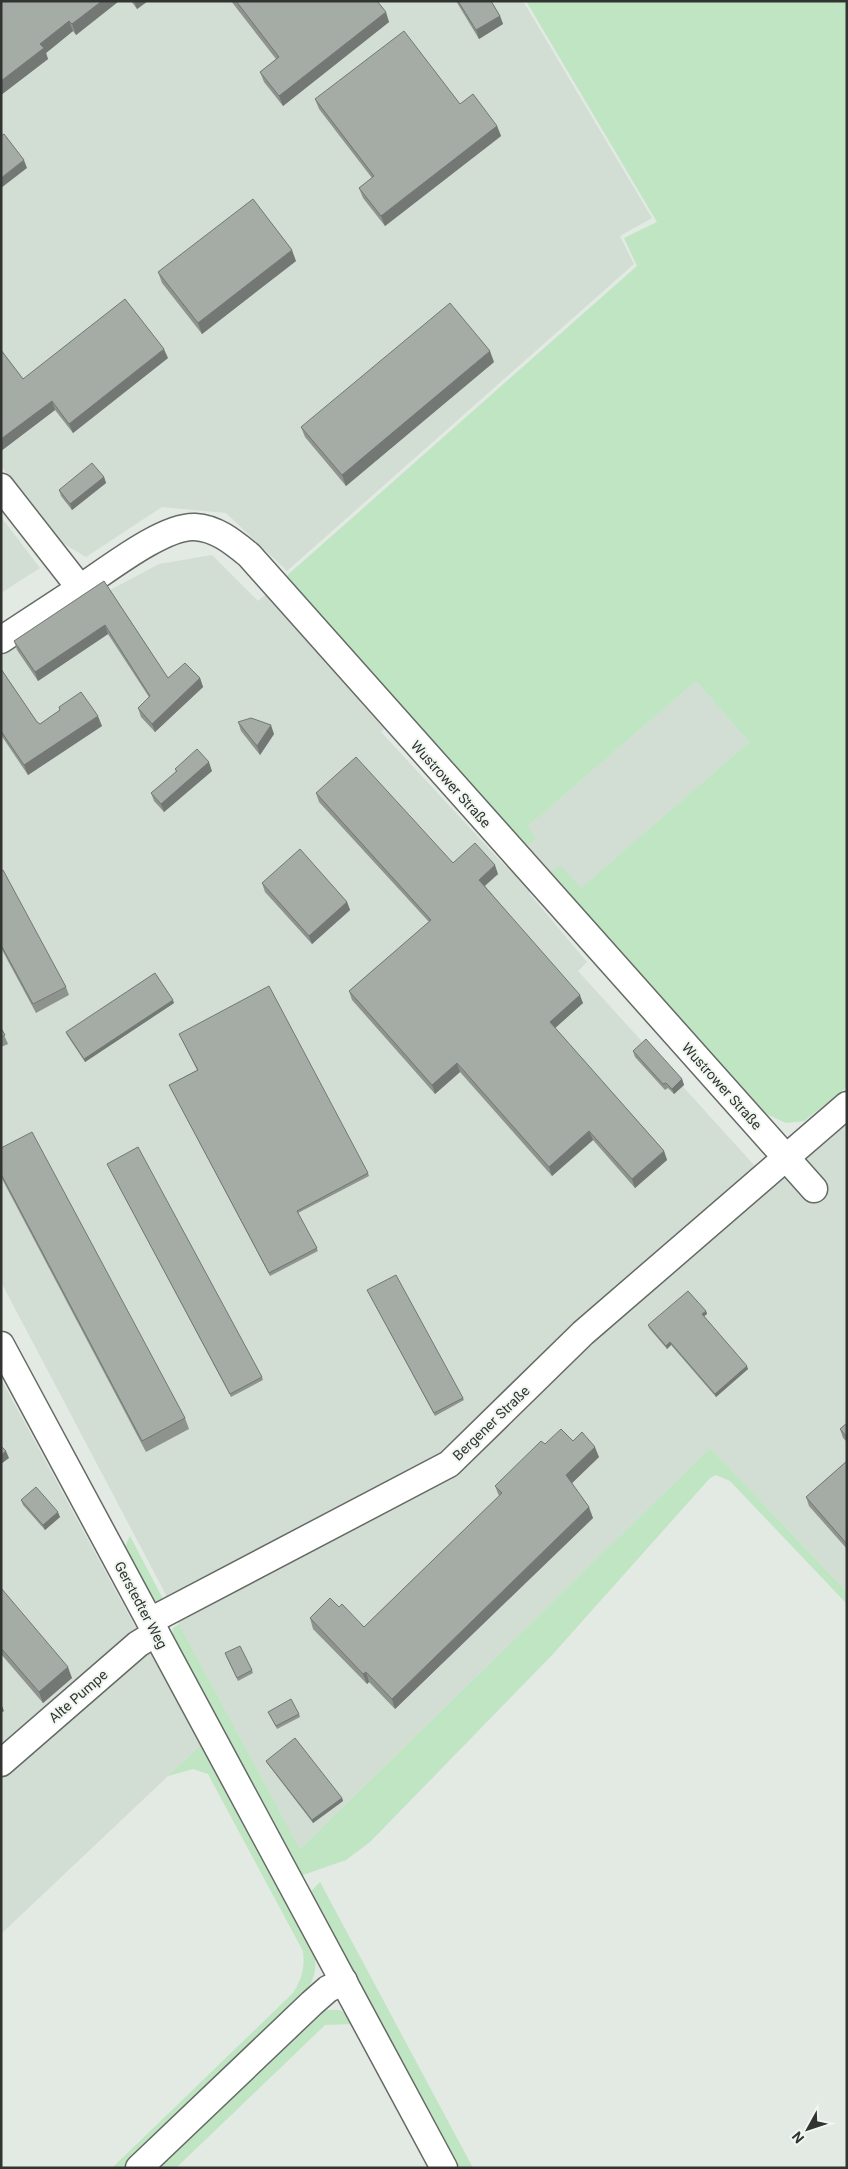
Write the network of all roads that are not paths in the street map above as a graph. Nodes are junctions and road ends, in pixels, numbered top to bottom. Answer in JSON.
{"nodes":[{"id":1,"x":1,"y":487,"type":"edge"},
{"id":2,"x":80,"y":588,"type":"junction"},
{"id":3,"x":1,"y":640,"type":"edge"},
{"id":4,"x":847,"y":1105,"type":"edge"},
{"id":5,"x":785,"y":1157,"type":"junction"},
{"id":6,"x":814,"y":1189,"type":"dead end"},
{"id":7,"x":1,"y":1346,"type":"edge"},
{"id":8,"x":153,"y":1627,"type":"junction"},
{"id":9,"x":1,"y":1762,"type":"edge"},
{"id":10,"x":344,"y":1981,"type":"junction"},
{"id":11,"x":139,"y":2168,"type":"edge"},
{"id":12,"x":444,"y":2168,"type":"edge"}],
"edges":[{"from":1,"to":2,"type":"street"},
{"from":2,"to":3,"type":"street","name":"Wustrower Straße"},
{"from":2,"to":5,"type":"street","name":"Wustrower Straße"},
{"from":4,"to":5,"type":"street","name":"Bergener Straße"},
{"from":5,"to":6,"type":"street","name":"Wustrower Straße"},
{"from":5,"to":8,"type":"street","name":"Bergener Straße"},
{"from":7,"to":8,"type":"street","name":"Gerstedter Weg"},
{"from":8,"to":9,"type":"street","name":"Alte Pumpe"},
{"from":8,"to":10,"type":"street","name":"Gerstedter Weg"},
{"from":10,"to":11,"type":"street"},
{"from":10,"to":12,"type":"street","name":"Gerstedter Weg"}]}
